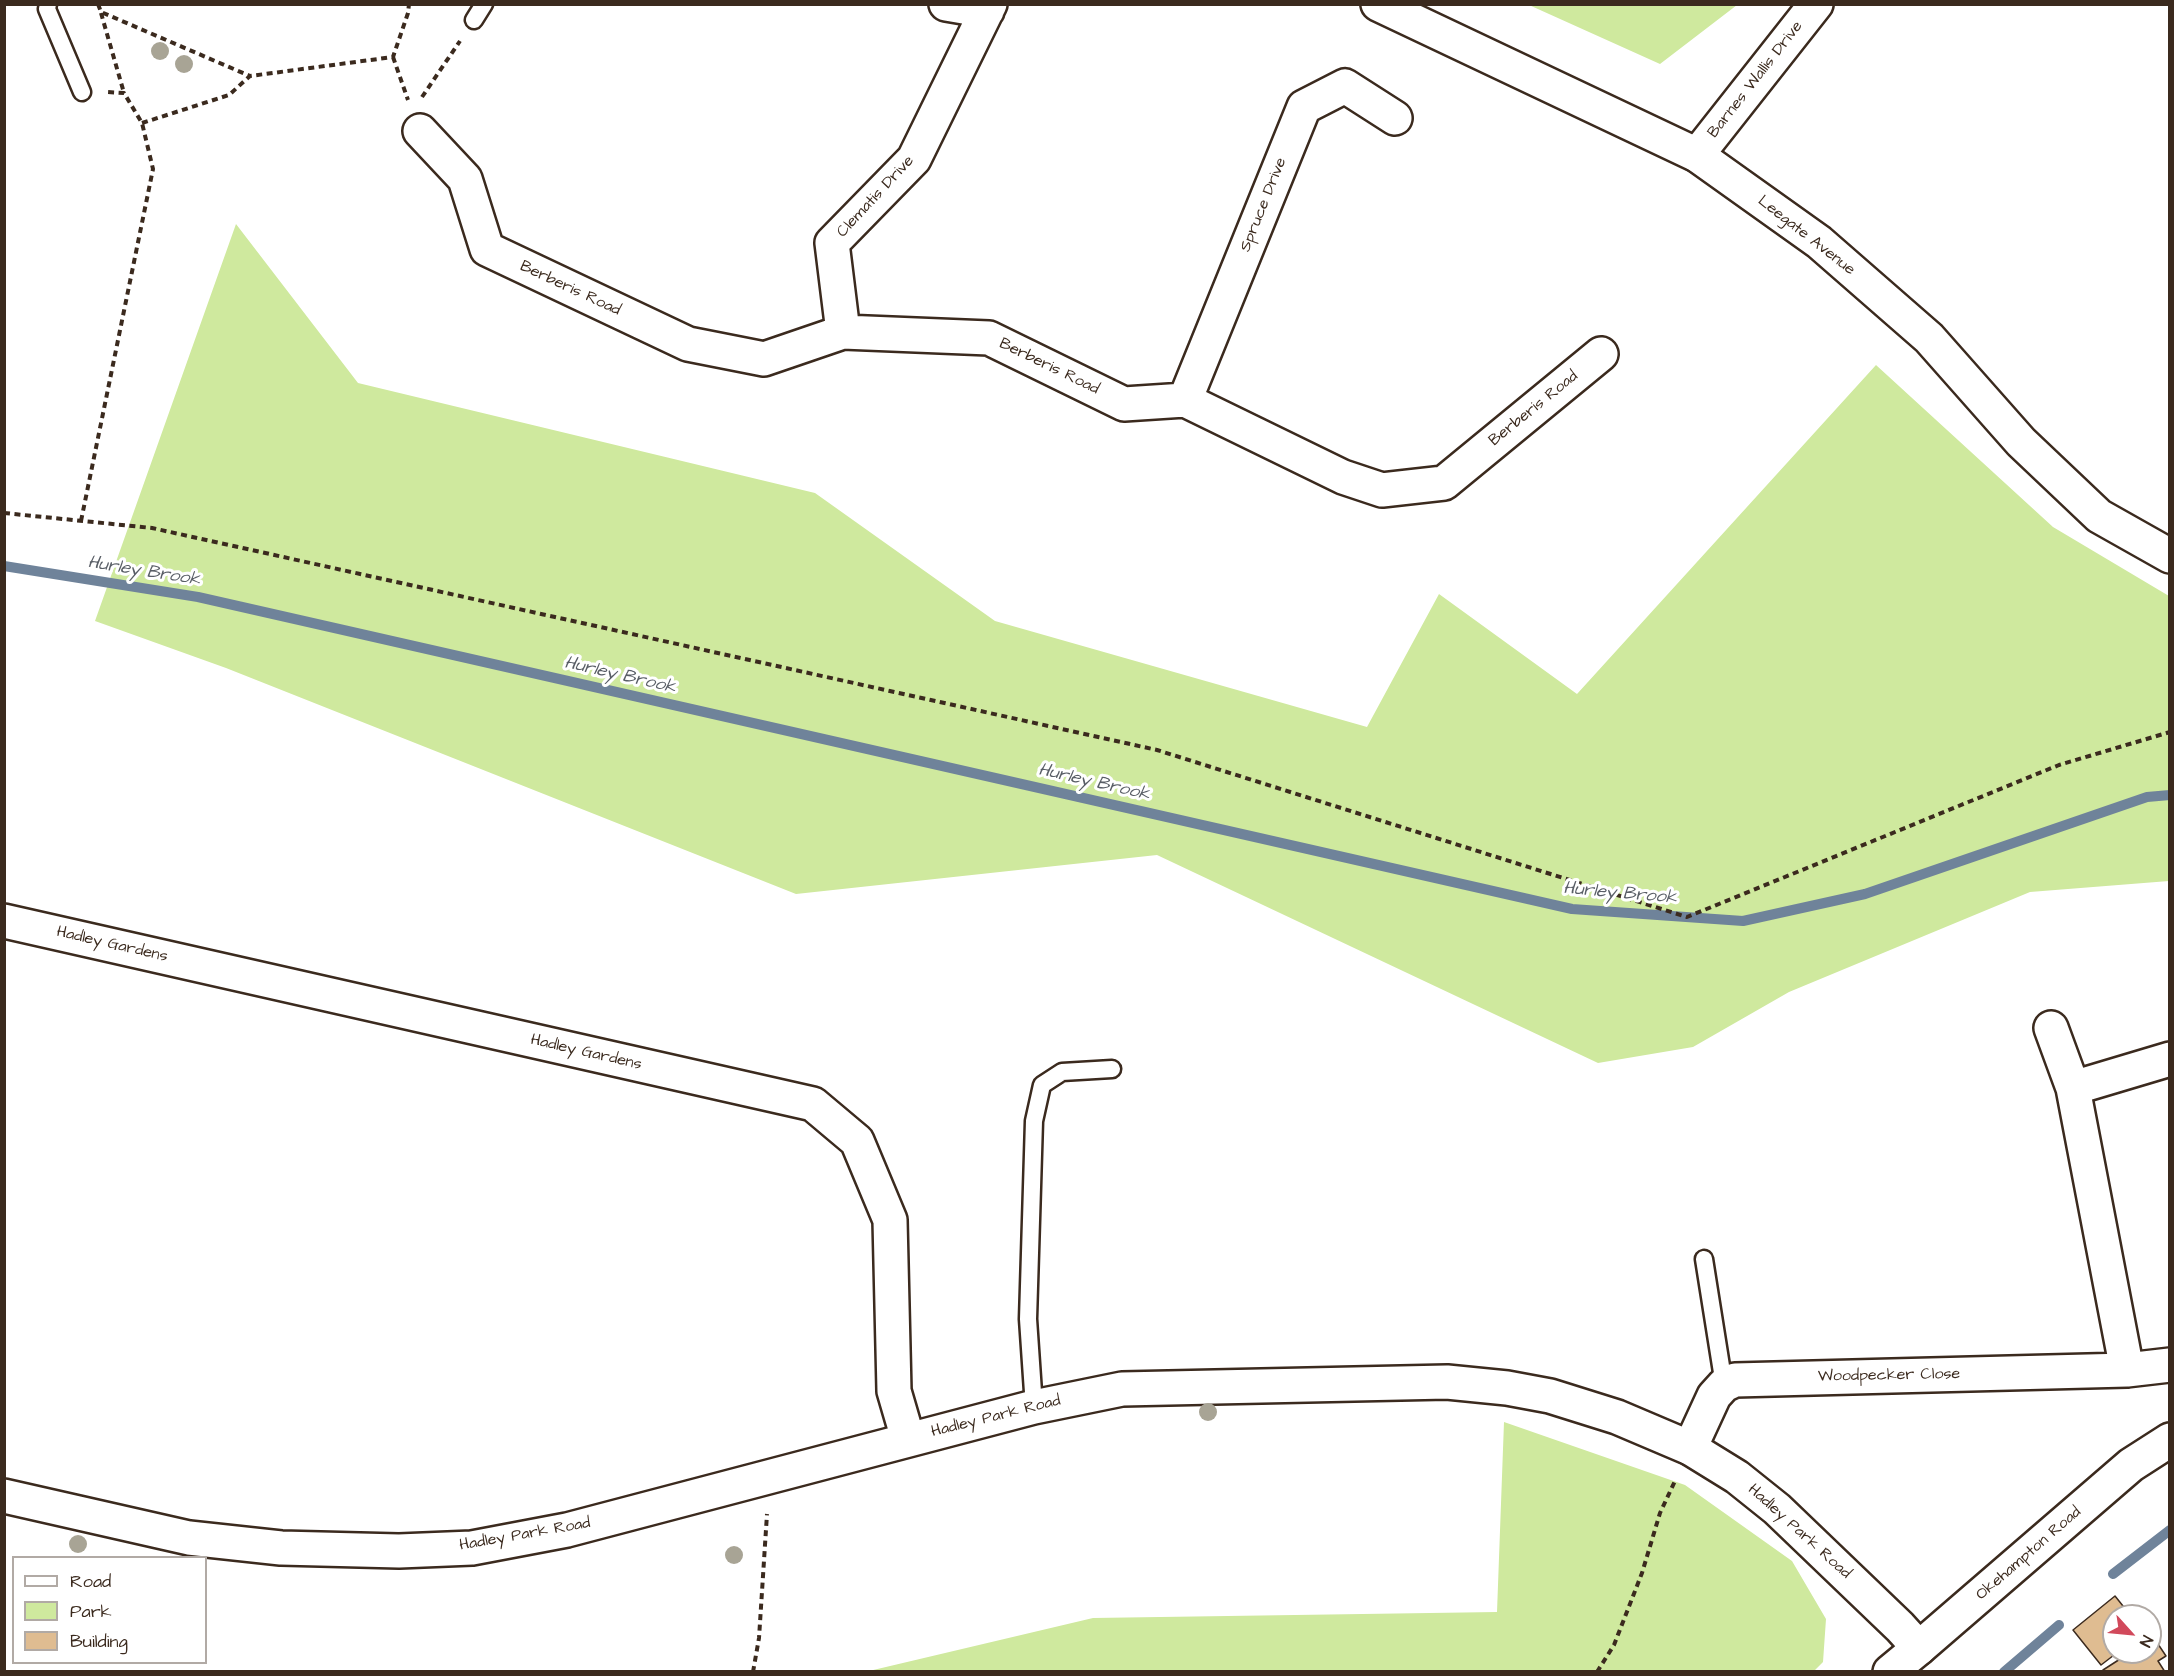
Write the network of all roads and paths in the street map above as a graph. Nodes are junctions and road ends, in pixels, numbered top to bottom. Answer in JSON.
{"nodes":[{"id":1,"x":48,"y":4,"type":"edge"},
{"id":2,"x":98,"y":4,"type":"edge"},
{"id":3,"x":409,"y":4,"type":"edge"},
{"id":4,"x":484,"y":4,"type":"edge"},
{"id":5,"x":946,"y":4,"type":"edge"},
{"id":6,"x":1378,"y":4,"type":"edge"},
{"id":7,"x":1816,"y":4,"type":"edge"},
{"id":8,"x":988,"y":8,"type":"edge"},
{"id":9,"x":101,"y":12,"type":"junction"},
{"id":10,"x":474,"y":20,"type":"joint"},
{"id":11,"x":393,"y":57,"type":"junction"},
{"id":12,"x":250,"y":76,"type":"junction"},
{"id":13,"x":82,"y":92,"type":"joint"},
{"id":14,"x":124,"y":93,"type":"junction"},
{"id":15,"x":1395,"y":118,"type":"dead end"},
{"id":16,"x":416,"y":121,"type":"junction"},
{"id":17,"x":142,"y":123,"type":"junction"},
{"id":18,"x":1697,"y":155,"type":"junction"},
{"id":19,"x":843,"y":332,"type":"junction"},
{"id":20,"x":1601,"y":354,"type":"dead end"},
{"id":21,"x":1185,"y":400,"type":"junction"},
{"id":22,"x":4,"y":513,"type":"edge"},
{"id":23,"x":81,"y":520,"type":"junction"},
{"id":24,"x":2169,"y":556,"type":"edge"},
{"id":25,"x":2169,"y":732,"type":"edge"},
{"id":26,"x":4,"y":921,"type":"edge"},
{"id":27,"x":2050,"y":1028,"type":"dead end"},
{"id":28,"x":2169,"y":1059,"type":"edge"},
{"id":29,"x":1112,"y":1070,"type":"dead end"},
{"id":30,"x":2073,"y":1088,"type":"junction"},
{"id":31,"x":1704,"y":1259,"type":"dead end"},
{"id":32,"x":2169,"y":1365,"type":"edge"},
{"id":33,"x":2127,"y":1370,"type":"junction"},
{"id":34,"x":1724,"y":1385,"type":"junction"},
{"id":35,"x":1034,"y":1407,"type":"junction"},
{"id":36,"x":908,"y":1439,"type":"junction"},
{"id":37,"x":2169,"y":1440,"type":"edge"},
{"id":38,"x":1690,"y":1448,"type":"junction"},
{"id":39,"x":769,"y":1478,"type":"junction"},
{"id":40,"x":4,"y":1496,"type":"edge"},
{"id":41,"x":1919,"y":1648,"type":"junction"},
{"id":42,"x":753,"y":1671,"type":"edge"},
{"id":43,"x":1597,"y":1671,"type":"edge"},
{"id":44,"x":1890,"y":1671,"type":"edge"}],
"edges":[{"from":1,"to":13,"type":"lane"},
{"from":2,"to":9,"type":"path"},
{"from":3,"to":11,"type":"path"},
{"from":4,"to":10,"type":"lane"},
{"from":5,"to":8,"type":"street"},
{"from":6,"to":18,"type":"street","name":"Leegate Avenue"},
{"from":7,"to":18,"type":"street","name":"Barnes Wallis Drive"},
{"from":8,"to":19,"type":"street","name":"Clematis Drive"},
{"from":9,"to":12,"type":"path"},
{"from":9,"to":14,"type":"path"},
{"from":10,"to":16,"type":"path"},
{"from":11,"to":12,"type":"path"},
{"from":11,"to":16,"type":"path"},
{"from":12,"to":17,"type":"path"},
{"from":13,"to":14,"type":"path"},
{"from":14,"to":17,"type":"path"},
{"from":15,"to":21,"type":"street","name":"Spruce Drive"},
{"from":16,"to":19,"type":"street","name":"Berberis Road"},
{"from":17,"to":23,"type":"path"},
{"from":18,"to":24,"type":"street","name":"Leegate Avenue"},
{"from":19,"to":21,"type":"street","name":"Berberis Road"},
{"from":20,"to":21,"type":"street","name":"Berberis Road"},
{"from":22,"to":23,"type":"path"},
{"from":23,"to":25,"type":"path"},
{"from":26,"to":36,"type":"street","name":"Hadley Gardens"},
{"from":27,"to":30,"type":"street"},
{"from":28,"to":30,"type":"street"},
{"from":29,"to":35,"type":"lane"},
{"from":30,"to":33,"type":"street"},
{"from":31,"to":34,"type":"lane"},
{"from":32,"to":33,"type":"street","name":"Woodpecker Close"},
{"from":33,"to":34,"type":"street","name":"Woodpecker Close"},
{"from":34,"to":38,"type":"street"},
{"from":35,"to":36,"type":"street","name":"Hadley Park Road"},
{"from":35,"to":38,"type":"street","name":"Hadley Park Road"},
{"from":36,"to":39,"type":"street","name":"Hadley Park Road"},
{"from":37,"to":41,"type":"street","name":"Okehampton Road"},
{"from":38,"to":41,"type":"street","name":"Hadley Park Road"},
{"from":38,"to":43,"type":"path"},
{"from":39,"to":40,"type":"street","name":"Hadley Park Road"},
{"from":39,"to":42,"type":"path"},
{"from":41,"to":44,"type":"street","name":"Okehampton Road"}]}
